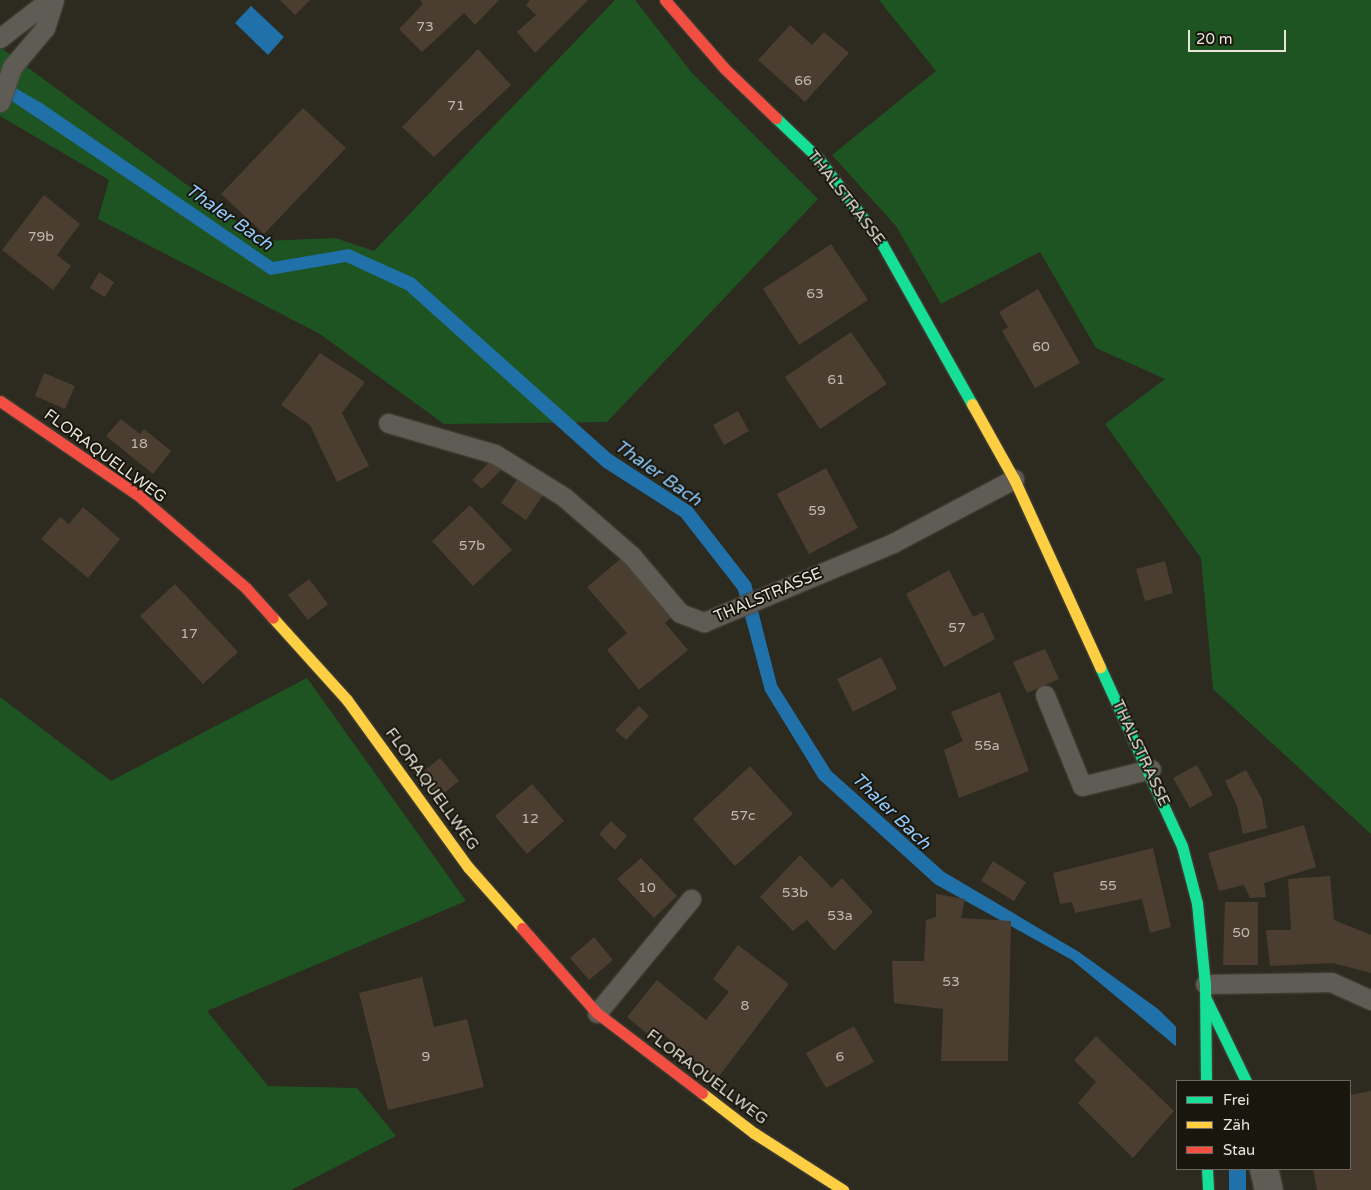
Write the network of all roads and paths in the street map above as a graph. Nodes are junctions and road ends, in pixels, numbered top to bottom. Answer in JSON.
{"nodes":[{"id":1,"x":48,"y":0,"type":"edge"},
{"id":2,"x":54,"y":0,"type":"edge"},
{"id":3,"x":665,"y":0,"type":"edge"},
{"id":4,"x":4,"y":34,"type":"edge"},
{"id":5,"x":27,"y":48,"type":"junction"},
{"id":6,"x":0,"y":102,"type":"edge"},
{"id":7,"x":0,"y":401,"type":"edge"},
{"id":8,"x":388,"y":423,"type":"dead end"},
{"id":9,"x":1014,"y":479,"type":"junction"},
{"id":10,"x":1045,"y":695,"type":"dead end"},
{"id":11,"x":1151,"y":769,"type":"junction"},
{"id":12,"x":691,"y":899,"type":"dead end"},
{"id":13,"x":1205,"y":990,"type":"junction"},
{"id":14,"x":1371,"y":1000,"type":"edge"},
{"id":15,"x":597,"y":1013,"type":"junction"},
{"id":16,"x":1206,"y":1080,"type":"edge"},
{"id":17,"x":1246,"y":1080,"type":"edge"},
{"id":18,"x":1207,"y":1170,"type":"edge"},
{"id":19,"x":1264,"y":1170,"type":"edge"},
{"id":20,"x":843,"y":1190,"type":"edge"},
{"id":21,"x":1208,"y":1190,"type":"edge"},
{"id":22,"x":1269,"y":1190,"type":"edge"}],
"edges":[{"from":1,"to":4,"type":"lane"},
{"from":2,"to":5,"type":"lane"},
{"from":3,"to":9,"type":"street","name":"THALSTRASSE"},
{"from":4,"to":5,"type":"lane"},
{"from":5,"to":6,"type":"lane"},
{"from":7,"to":15,"type":"street","name":"FLORAQUELLWEG"},
{"from":8,"to":9,"type":"lane","name":"THALSTRASSE"},
{"from":9,"to":11,"type":"street","name":"THALSTRASSE"},
{"from":10,"to":11,"type":"lane"},
{"from":11,"to":13,"type":"street","name":"THALSTRASSE"},
{"from":12,"to":15,"type":"lane"},
{"from":13,"to":14,"type":"lane"},
{"from":13,"to":16,"type":"street","name":"THALSTRASSE"},
{"from":13,"to":17,"type":"street","name":"THALSTRASSE"},
{"from":15,"to":20,"type":"street","name":"FLORAQUELLWEG"},
{"from":18,"to":21,"type":"street"},
{"from":19,"to":22,"type":"street"}]}
